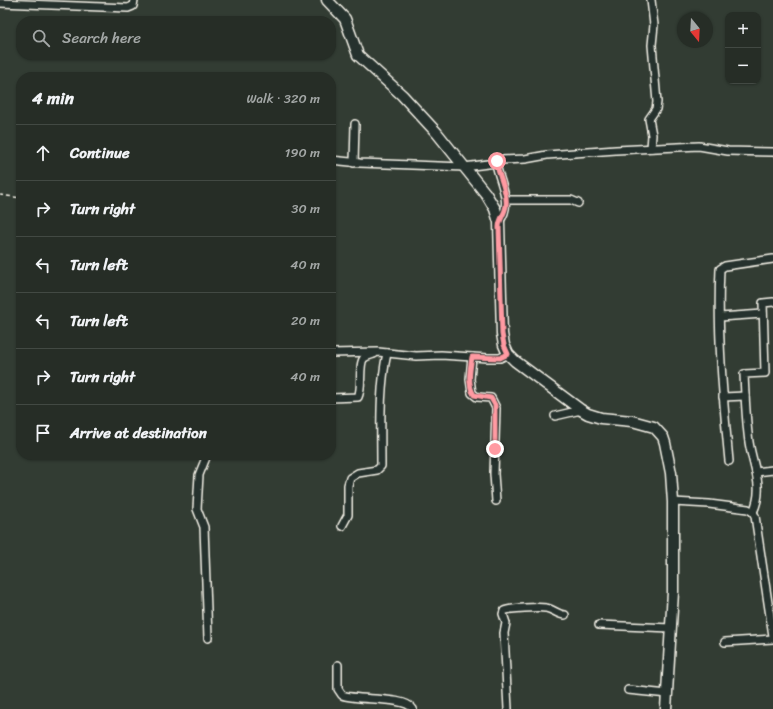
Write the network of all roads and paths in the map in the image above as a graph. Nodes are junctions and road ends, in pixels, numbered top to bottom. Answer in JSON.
{"nodes":[{"id":1,"x":134,"y":0,"type":"edge"},
{"id":2,"x":328,"y":0,"type":"edge"},
{"id":3,"x":650,"y":0,"type":"edge"},
{"id":4,"x":0,"y":3,"type":"edge"},
{"id":5,"x":355,"y":124,"type":"dead end"},
{"id":6,"x":651,"y":148,"type":"junction"},
{"id":7,"x":773,"y":152,"type":"edge"},
{"id":8,"x":336,"y":161,"type":"edge"},
{"id":9,"x":354,"y":163,"type":"junction"},
{"id":10,"x":496,"y":163,"type":"junction"},
{"id":11,"x":464,"y":167,"type":"junction"},
{"id":12,"x":0,"y":195,"type":"edge"},
{"id":13,"x":16,"y":197,"type":"edge"},
{"id":14,"x":506,"y":200,"type":"junction"},
{"id":15,"x":578,"y":203,"type":"dead end"},
{"id":16,"x":499,"y":222,"type":"junction"},
{"id":17,"x":773,"y":259,"type":"edge"},
{"id":18,"x":773,"y":302,"type":"edge"},
{"id":19,"x":763,"y":314,"type":"junction"},
{"id":20,"x":720,"y":317,"type":"junction"},
{"id":21,"x":378,"y":352,"type":"junction"},
{"id":22,"x":336,"y":353,"type":"edge"},
{"id":23,"x":387,"y":353,"type":"junction"},
{"id":24,"x":508,"y":354,"type":"junction"},
{"id":25,"x":472,"y":357,"type":"junction"},
{"id":26,"x":745,"y":396,"type":"junction"},
{"id":27,"x":723,"y":397,"type":"junction"},
{"id":28,"x":336,"y":398,"type":"edge"},
{"id":29,"x":581,"y":410,"type":"junction"},
{"id":30,"x":555,"y":416,"type":"dead end"},
{"id":31,"x":205,"y":460,"type":"edge"},
{"id":32,"x":729,"y":461,"type":"dead end"},
{"id":33,"x":773,"y":470,"type":"edge"},
{"id":34,"x":756,"y":472,"type":"junction"},
{"id":35,"x":496,"y":501,"type":"dead end"},
{"id":36,"x":673,"y":502,"type":"junction"},
{"id":37,"x":753,"y":512,"type":"junction"},
{"id":38,"x":342,"y":526,"type":"dead end"},
{"id":39,"x":565,"y":616,"type":"dead end"},
{"id":40,"x":599,"y":625,"type":"dead end"},
{"id":41,"x":671,"y":628,"type":"junction"},
{"id":42,"x":773,"y":636,"type":"edge"},
{"id":43,"x":208,"y":638,"type":"dead end"},
{"id":44,"x":773,"y":639,"type":"edge"},
{"id":45,"x":725,"y":642,"type":"dead end"},
{"id":46,"x":338,"y":665,"type":"dead end"},
{"id":47,"x":628,"y":690,"type":"dead end"},
{"id":48,"x":668,"y":694,"type":"junction"},
{"id":49,"x":667,"y":708,"type":"edge"},
{"id":50,"x":413,"y":709,"type":"edge"},
{"id":51,"x":508,"y":709,"type":"edge"}],
"edges":[{"from":1,"to":4,"type":"street"},
{"from":2,"to":11,"type":"street"},
{"from":3,"to":6,"type":"street"},
{"from":5,"to":9,"type":"street"},
{"from":6,"to":7,"type":"street"},
{"from":6,"to":10,"type":"street"},
{"from":8,"to":9,"type":"street"},
{"from":9,"to":11,"type":"street"},
{"from":10,"to":11,"type":"street"},
{"from":10,"to":14,"type":"street"},
{"from":11,"to":16,"type":"street"},
{"from":12,"to":13,"type":"path"},
{"from":14,"to":15,"type":"street"},
{"from":14,"to":16,"type":"street"},
{"from":16,"to":24,"type":"street"},
{"from":17,"to":20,"type":"street"},
{"from":18,"to":19,"type":"street"},
{"from":19,"to":20,"type":"street"},
{"from":19,"to":26,"type":"street"},
{"from":20,"to":27,"type":"street"},
{"from":21,"to":22,"type":"street"},
{"from":21,"to":23,"type":"street"},
{"from":21,"to":28,"type":"street"},
{"from":23,"to":25,"type":"street"},
{"from":23,"to":38,"type":"street"},
{"from":24,"to":25,"type":"street"},
{"from":24,"to":29,"type":"street"},
{"from":25,"to":35,"type":"street"},
{"from":26,"to":27,"type":"street"},
{"from":26,"to":34,"type":"street"},
{"from":27,"to":32,"type":"street"},
{"from":29,"to":30,"type":"street"},
{"from":29,"to":36,"type":"street"},
{"from":31,"to":43,"type":"street"},
{"from":33,"to":34,"type":"street"},
{"from":34,"to":37,"type":"street"},
{"from":36,"to":37,"type":"street"},
{"from":36,"to":41,"type":"street"},
{"from":37,"to":42,"type":"street"},
{"from":39,"to":51,"type":"street"},
{"from":40,"to":41,"type":"street"},
{"from":41,"to":48,"type":"street"},
{"from":44,"to":45,"type":"street"},
{"from":46,"to":50,"type":"street"},
{"from":47,"to":48,"type":"street"},
{"from":48,"to":49,"type":"street"}]}
